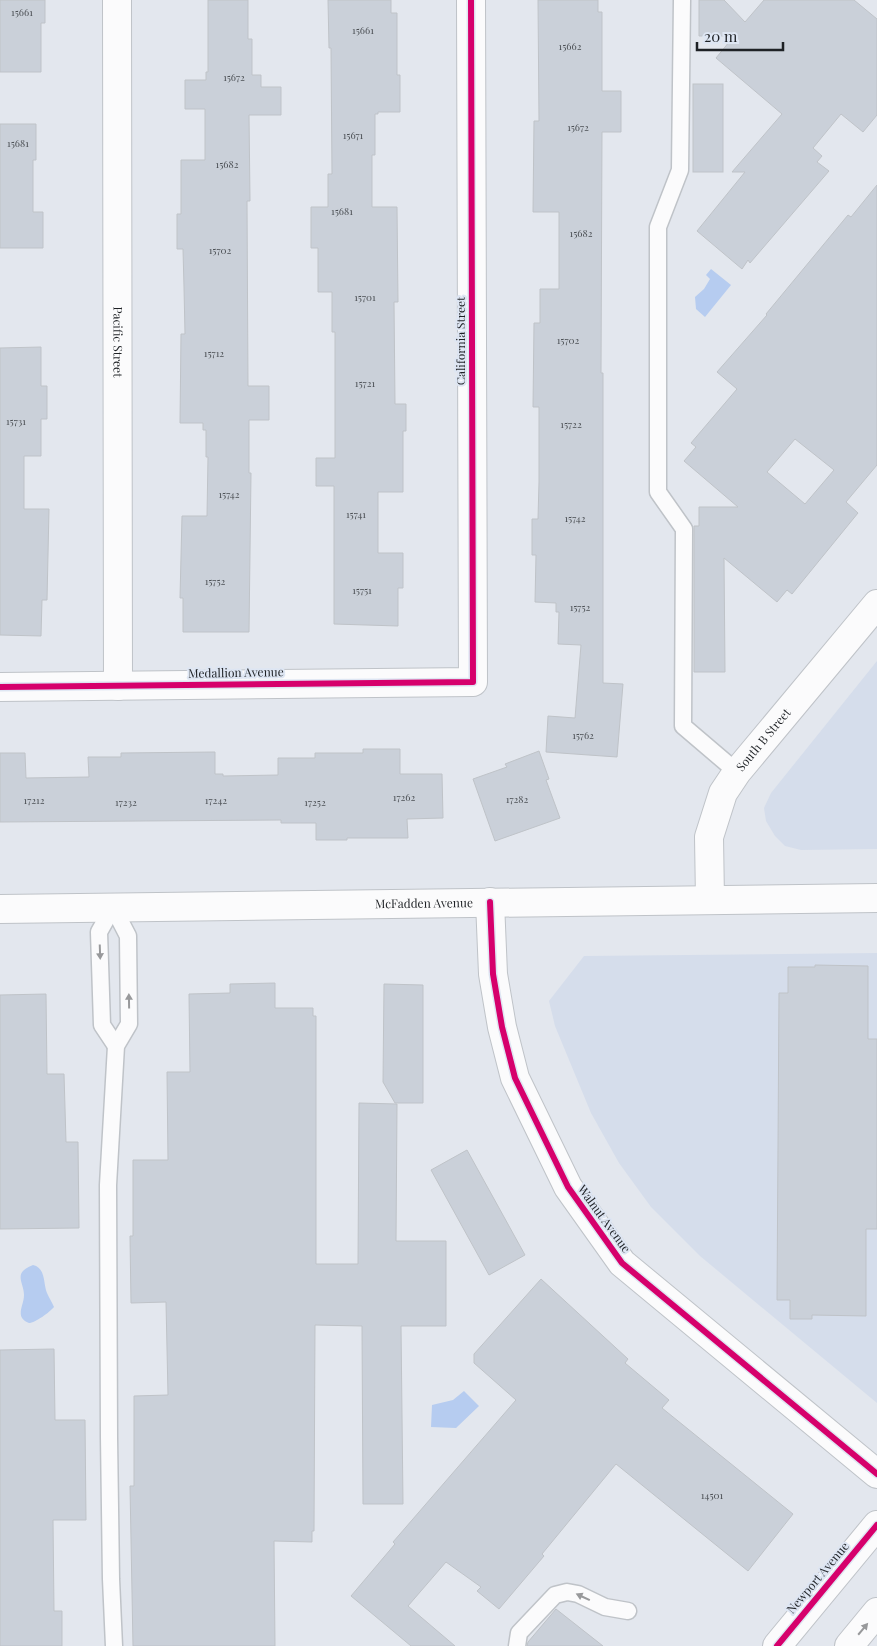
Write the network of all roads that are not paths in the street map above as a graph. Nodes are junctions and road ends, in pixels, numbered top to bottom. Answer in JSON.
{"nodes":[{"id":1,"x":117,"y":0,"type":"edge"},
{"id":2,"x":471,"y":0,"type":"edge"},
{"id":3,"x":682,"y":0,"type":"edge"},
{"id":4,"x":877,"y":604,"type":"edge"},
{"id":5,"x":473,"y":682,"type":"joint"},
{"id":6,"x":0,"y":686,"type":"edge"},
{"id":7,"x":118,"y":686,"type":"junction"},
{"id":8,"x":737,"y":772,"type":"junction"},
{"id":9,"x":877,"y":898,"type":"edge"},
{"id":10,"x":710,"y":900,"type":"junction"},
{"id":11,"x":490,"y":902,"type":"junction"},
{"id":12,"x":113,"y":907,"type":"junction"},
{"id":13,"x":0,"y":908,"type":"edge"},
{"id":14,"x":116,"y":1046,"type":"junction"},
{"id":15,"x":877,"y":1474,"type":"edge"},
{"id":16,"x":877,"y":1525,"type":"edge"},
{"id":17,"x":628,"y":1611,"type":"dead end"},
{"id":18,"x":877,"y":1612,"type":"edge"},
{"id":19,"x":114,"y":1646,"type":"edge"},
{"id":20,"x":517,"y":1646,"type":"edge"},
{"id":21,"x":777,"y":1646,"type":"edge"},
{"id":22,"x":849,"y":1646,"type":"edge"}],
"edges":[{"from":1,"to":7,"type":"street","name":"Pacific Street"},
{"from":2,"to":5,"type":"street","name":"California Street"},
{"from":3,"to":8,"type":"lane"},
{"from":4,"to":8,"type":"street","name":"South B Street"},
{"from":5,"to":7,"type":"street","name":"Medallion Avenue"},
{"from":6,"to":7,"type":"street","name":"Medallion Avenue"},
{"from":8,"to":10,"type":"street","name":"South B Street"},
{"from":9,"to":10,"type":"street","name":"McFadden Avenue"},
{"from":10,"to":11,"type":"street","name":"McFadden Avenue"},
{"from":11,"to":12,"type":"street","name":"McFadden Avenue"},
{"from":11,"to":15,"type":"street","name":"Walnut Avenue"},
{"from":12,"to":13,"type":"street","name":"McFadden Avenue"},
{"from":14,"to":12,"type":"lane","one_way":true},
{"from":12,"to":14,"type":"lane","one_way":true},
{"from":14,"to":19,"type":"lane"},
{"from":16,"to":21,"type":"street","name":"Newport Avenue"},
{"from":17,"to":20,"type":"lane","one_way":true},
{"from":22,"to":18,"type":"street","one_way":true}]}
